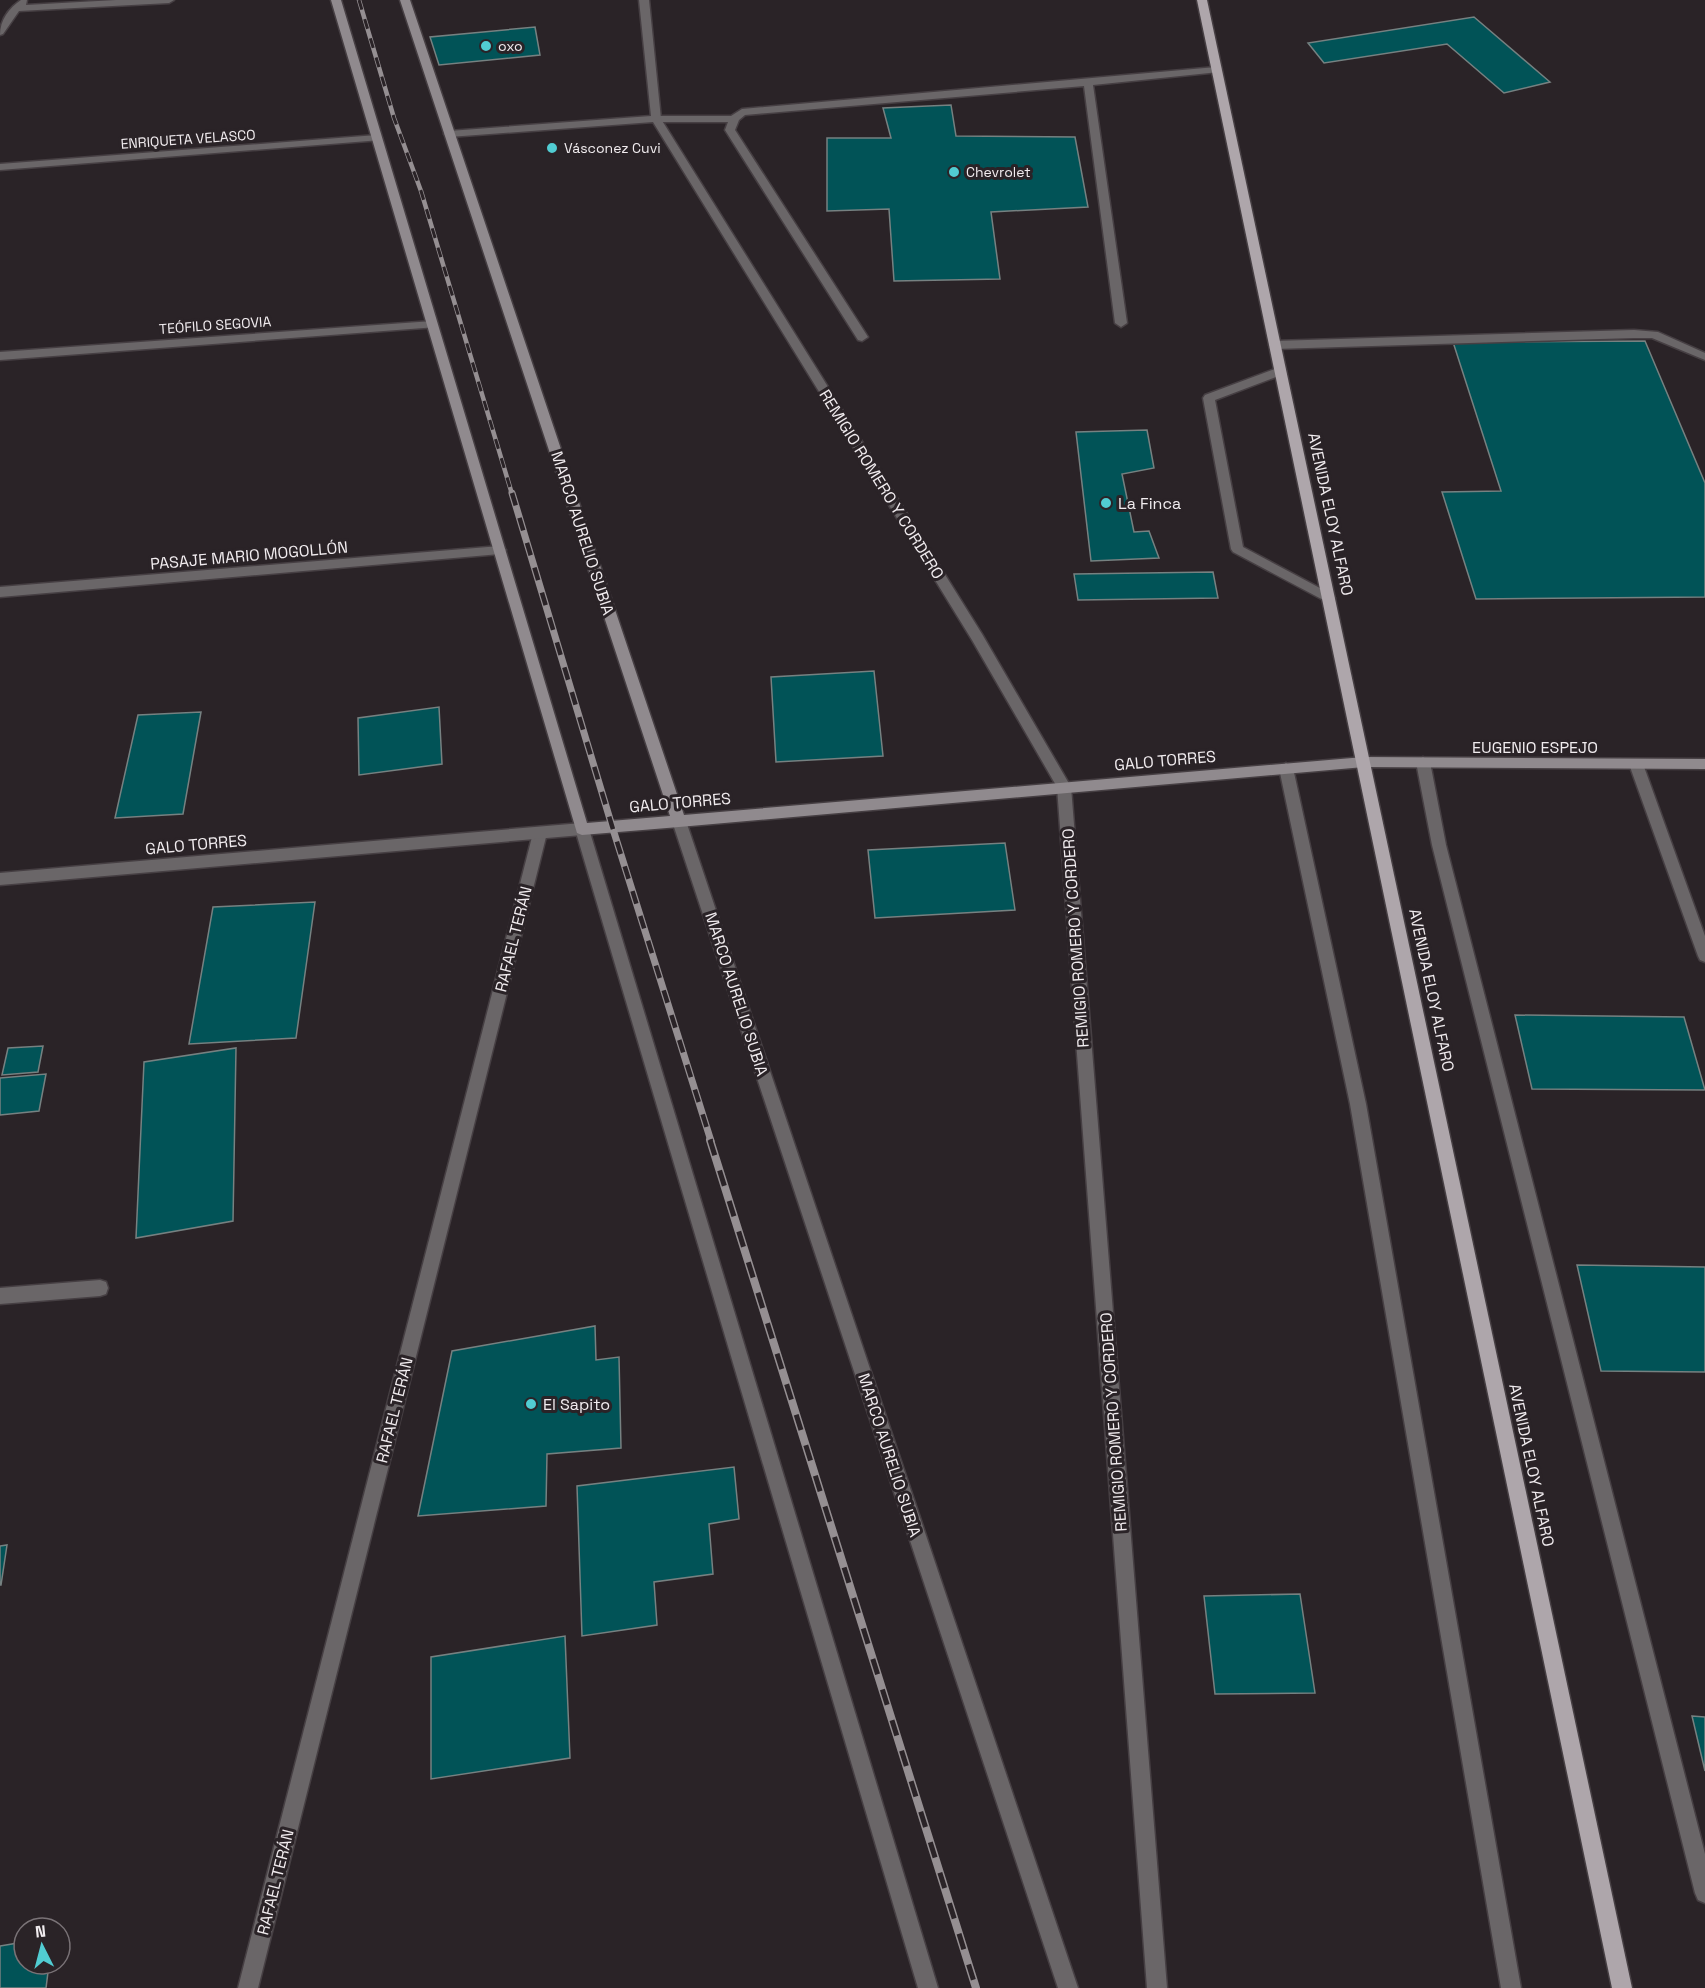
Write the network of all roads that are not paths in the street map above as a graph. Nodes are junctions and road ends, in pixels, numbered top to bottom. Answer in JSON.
{"nodes":[{"id":1,"x":26,"y":0,"type":"edge"},
{"id":2,"x":169,"y":0,"type":"edge"},
{"id":3,"x":336,"y":0,"type":"edge"},
{"id":4,"x":405,"y":0,"type":"edge"},
{"id":5,"x":644,"y":0,"type":"edge"},
{"id":6,"x":1202,"y":0,"type":"edge"},
{"id":7,"x":16,"y":8,"type":"junction"},
{"id":8,"x":0,"y":32,"type":"edge"},
{"id":9,"x":1216,"y":70,"type":"junction"},
{"id":10,"x":1088,"y":83,"type":"junction"},
{"id":11,"x":656,"y":119,"type":"junction"},
{"id":12,"x":734,"y":119,"type":"junction"},
{"id":13,"x":449,"y":134,"type":"junction"},
{"id":14,"x":377,"y":138,"type":"junction"},
{"id":15,"x":0,"y":167,"type":"edge"},
{"id":16,"x":1121,"y":323,"type":"dead end"},
{"id":17,"x":433,"y":325,"type":"junction"},
{"id":18,"x":862,"y":337,"type":"dead end"},
{"id":19,"x":1275,"y":345,"type":"junction"},
{"id":20,"x":0,"y":356,"type":"edge"},
{"id":21,"x":1704,"y":357,"type":"edge"},
{"id":22,"x":1280,"y":371,"type":"junction"},
{"id":23,"x":500,"y":550,"type":"junction"},
{"id":24,"x":0,"y":592,"type":"edge"},
{"id":25,"x":1329,"y":598,"type":"junction"},
{"id":26,"x":1364,"y":762,"type":"junction"},
{"id":27,"x":1423,"y":762,"type":"junction"},
{"id":28,"x":1636,"y":764,"type":"junction"},
{"id":29,"x":1705,"y":764,"type":"edge"},
{"id":30,"x":1286,"y":768,"type":"junction"},
{"id":31,"x":1064,"y":787,"type":"junction"},
{"id":32,"x":679,"y":821,"type":"junction"},
{"id":33,"x":582,"y":829,"type":"junction"},
{"id":34,"x":540,"y":833,"type":"junction"},
{"id":35,"x":0,"y":879,"type":"edge"},
{"id":36,"x":1705,"y":956,"type":"edge"},
{"id":37,"x":100,"y":1288,"type":"dead end"},
{"id":38,"x":0,"y":1296,"type":"edge"},
{"id":39,"x":1705,"y":1893,"type":"edge"},
{"id":40,"x":248,"y":1988,"type":"edge"},
{"id":41,"x":928,"y":1988,"type":"edge"},
{"id":42,"x":1068,"y":1988,"type":"edge"},
{"id":43,"x":1156,"y":1988,"type":"edge"},
{"id":44,"x":1511,"y":1988,"type":"edge"},
{"id":45,"x":1622,"y":1988,"type":"edge"}],
"edges":[{"from":1,"to":7,"type":"street"},
{"from":2,"to":7,"type":"street"},
{"from":3,"to":14,"type":"main road"},
{"from":4,"to":13,"type":"main road","name":"MARCO AURELIO SUBIA"},
{"from":5,"to":11,"type":"street","name":"REMIGIO ROMERO Y CORDERO"},
{"from":6,"to":9,"type":"main road","name":"AVENIDA ELOY ALFARO"},
{"from":7,"to":8,"type":"street"},
{"from":9,"to":10,"type":"street"},
{"from":9,"to":19,"type":"main road","name":"AVENIDA ELOY ALFARO"},
{"from":10,"to":12,"type":"street"},
{"from":10,"to":16,"type":"street"},
{"from":11,"to":12,"type":"street"},
{"from":11,"to":13,"type":"street"},
{"from":11,"to":31,"type":"street","name":"REMIGIO ROMERO Y CORDERO"},
{"from":12,"to":18,"type":"street"},
{"from":13,"to":32,"type":"main road","name":"MARCO AURELIO SUBIA"},
{"from":14,"to":15,"type":"street","name":"ENRIQUETA VELASCO"},
{"from":14,"to":17,"type":"main road"},
{"from":17,"to":20,"type":"street","name":"TEÓFILO SEGOVIA"},
{"from":17,"to":23,"type":"main road"},
{"from":19,"to":21,"type":"street"},
{"from":19,"to":22,"type":"main road","name":"AVENIDA ELOY ALFARO"},
{"from":22,"to":25,"type":"main road","name":"AVENIDA ELOY ALFARO"},
{"from":22,"to":25,"type":"street"},
{"from":23,"to":24,"type":"street","name":"PASAJE MARIO MOGOLLÓN"},
{"from":23,"to":33,"type":"main road"},
{"from":25,"to":26,"type":"main road","name":"AVENIDA ELOY ALFARO"},
{"from":26,"to":27,"type":"main road","name":"EUGENIO ESPEJO"},
{"from":26,"to":30,"type":"main road","name":"GALO TORRES"},
{"from":26,"to":45,"type":"main road","name":"AVENIDA ELOY ALFARO"},
{"from":27,"to":28,"type":"main road","name":"EUGENIO ESPEJO"},
{"from":27,"to":39,"type":"street"},
{"from":28,"to":29,"type":"main road","name":"EUGENIO ESPEJO"},
{"from":28,"to":36,"type":"street"},
{"from":30,"to":31,"type":"main road","name":"GALO TORRES"},
{"from":30,"to":44,"type":"street"},
{"from":31,"to":32,"type":"main road","name":"GALO TORRES"},
{"from":31,"to":43,"type":"street","name":"REMIGIO ROMERO Y CORDERO"},
{"from":32,"to":33,"type":"main road","name":"GALO TORRES"},
{"from":32,"to":42,"type":"street","name":"MARCO AURELIO SUBIA"},
{"from":33,"to":34,"type":"street","name":"GALO TORRES"},
{"from":33,"to":41,"type":"street"},
{"from":34,"to":35,"type":"street","name":"GALO TORRES"},
{"from":34,"to":40,"type":"street","name":"RAFAEL TERÁN"},
{"from":37,"to":38,"type":"street"}]}
